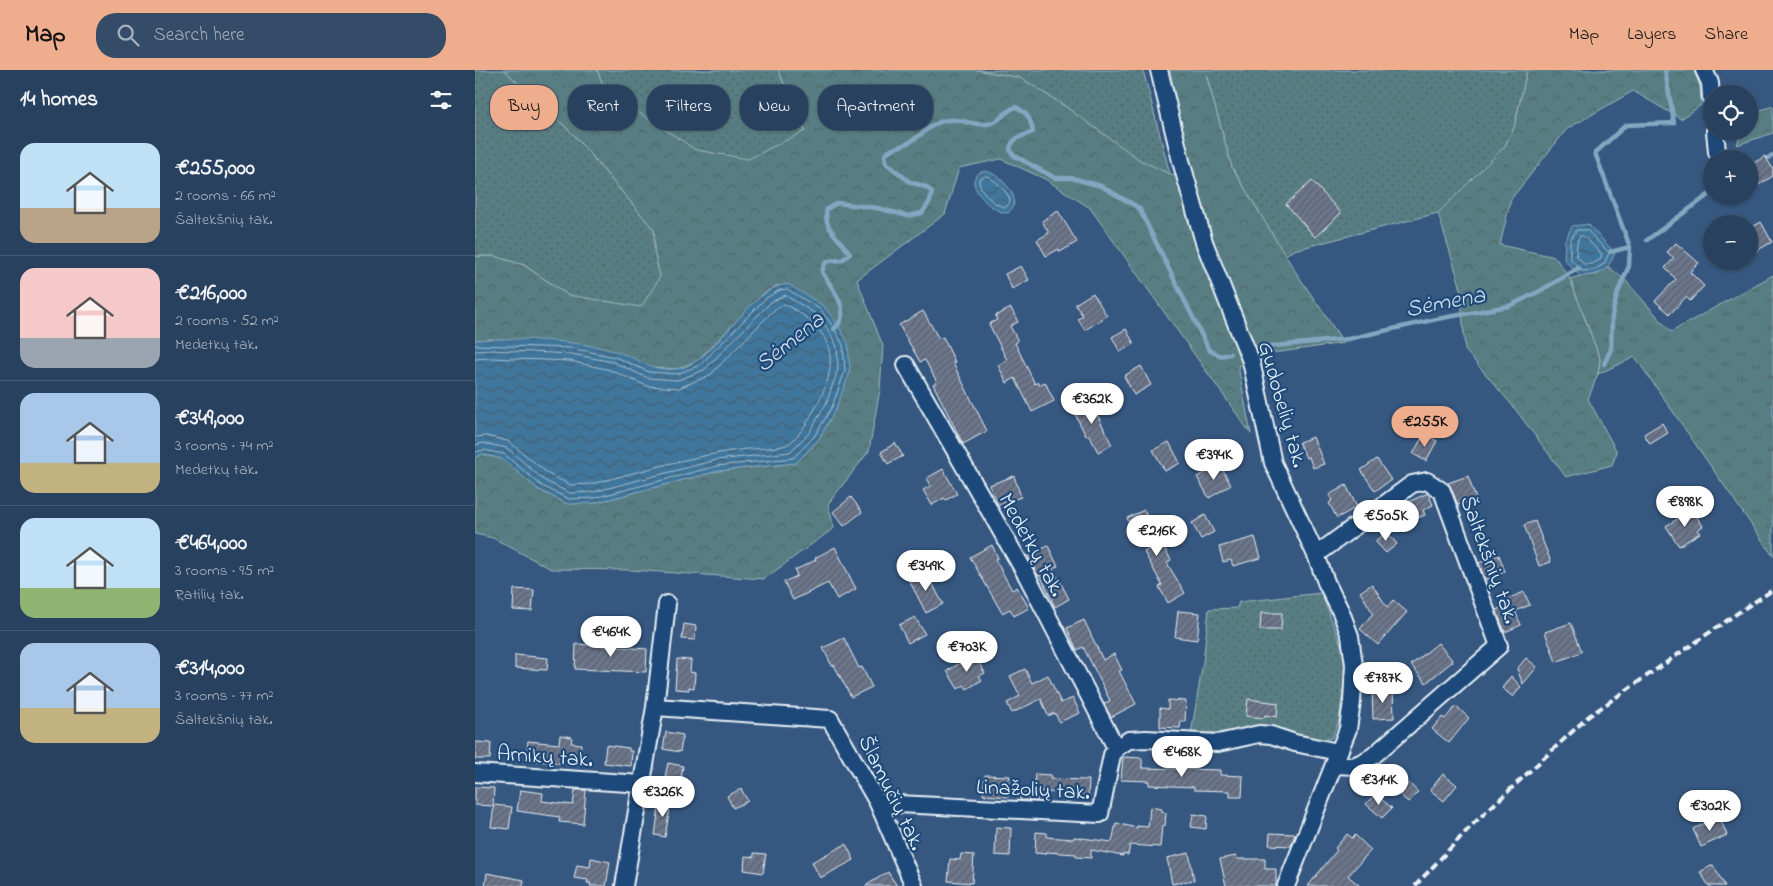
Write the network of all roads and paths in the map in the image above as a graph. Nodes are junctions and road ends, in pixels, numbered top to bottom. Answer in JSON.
{"nodes":[{"id":1,"x":1159,"y":70,"type":"edge"},
{"id":2,"x":1705,"y":70,"type":"edge"},
{"id":3,"x":1710,"y":85,"type":"edge"},
{"id":4,"x":906,"y":365,"type":"dead end"},
{"id":5,"x":1316,"y":555,"type":"junction"},
{"id":6,"x":667,"y":604,"type":"dead end"},
{"id":7,"x":655,"y":707,"type":"junction"},
{"id":8,"x":1116,"y":748,"type":"junction"},
{"id":9,"x":1336,"y":758,"type":"junction"},
{"id":10,"x":475,"y":773,"type":"edge"},
{"id":11,"x":642,"y":784,"type":"junction"},
{"id":12,"x":878,"y":803,"type":"junction"},
{"id":13,"x":624,"y":886,"type":"edge"},
{"id":14,"x":914,"y":886,"type":"edge"},
{"id":15,"x":1286,"y":886,"type":"edge"}],
"edges":[{"from":1,"to":5,"type":"street","name":"Gudobelių tak."},
{"from":2,"to":3,"type":"street"},
{"from":4,"to":8,"type":"street","name":"Medetkų tak."},
{"from":5,"to":9,"type":"street","name":"Gudobelių tak."},
{"from":5,"to":9,"type":"street","name":"Šaltekšnių tak."},
{"from":6,"to":7,"type":"street"},
{"from":7,"to":11,"type":"street"},
{"from":7,"to":12,"type":"street","name":"Šlamučių tak."},
{"from":8,"to":9,"type":"street"},
{"from":8,"to":12,"type":"street","name":"Linažolių tak."},
{"from":9,"to":15,"type":"street","name":"Gudobelių tak."},
{"from":10,"to":11,"type":"street","name":"Arnikų tak."},
{"from":11,"to":13,"type":"street"},
{"from":12,"to":14,"type":"street","name":"Šlamučių tak."}]}
